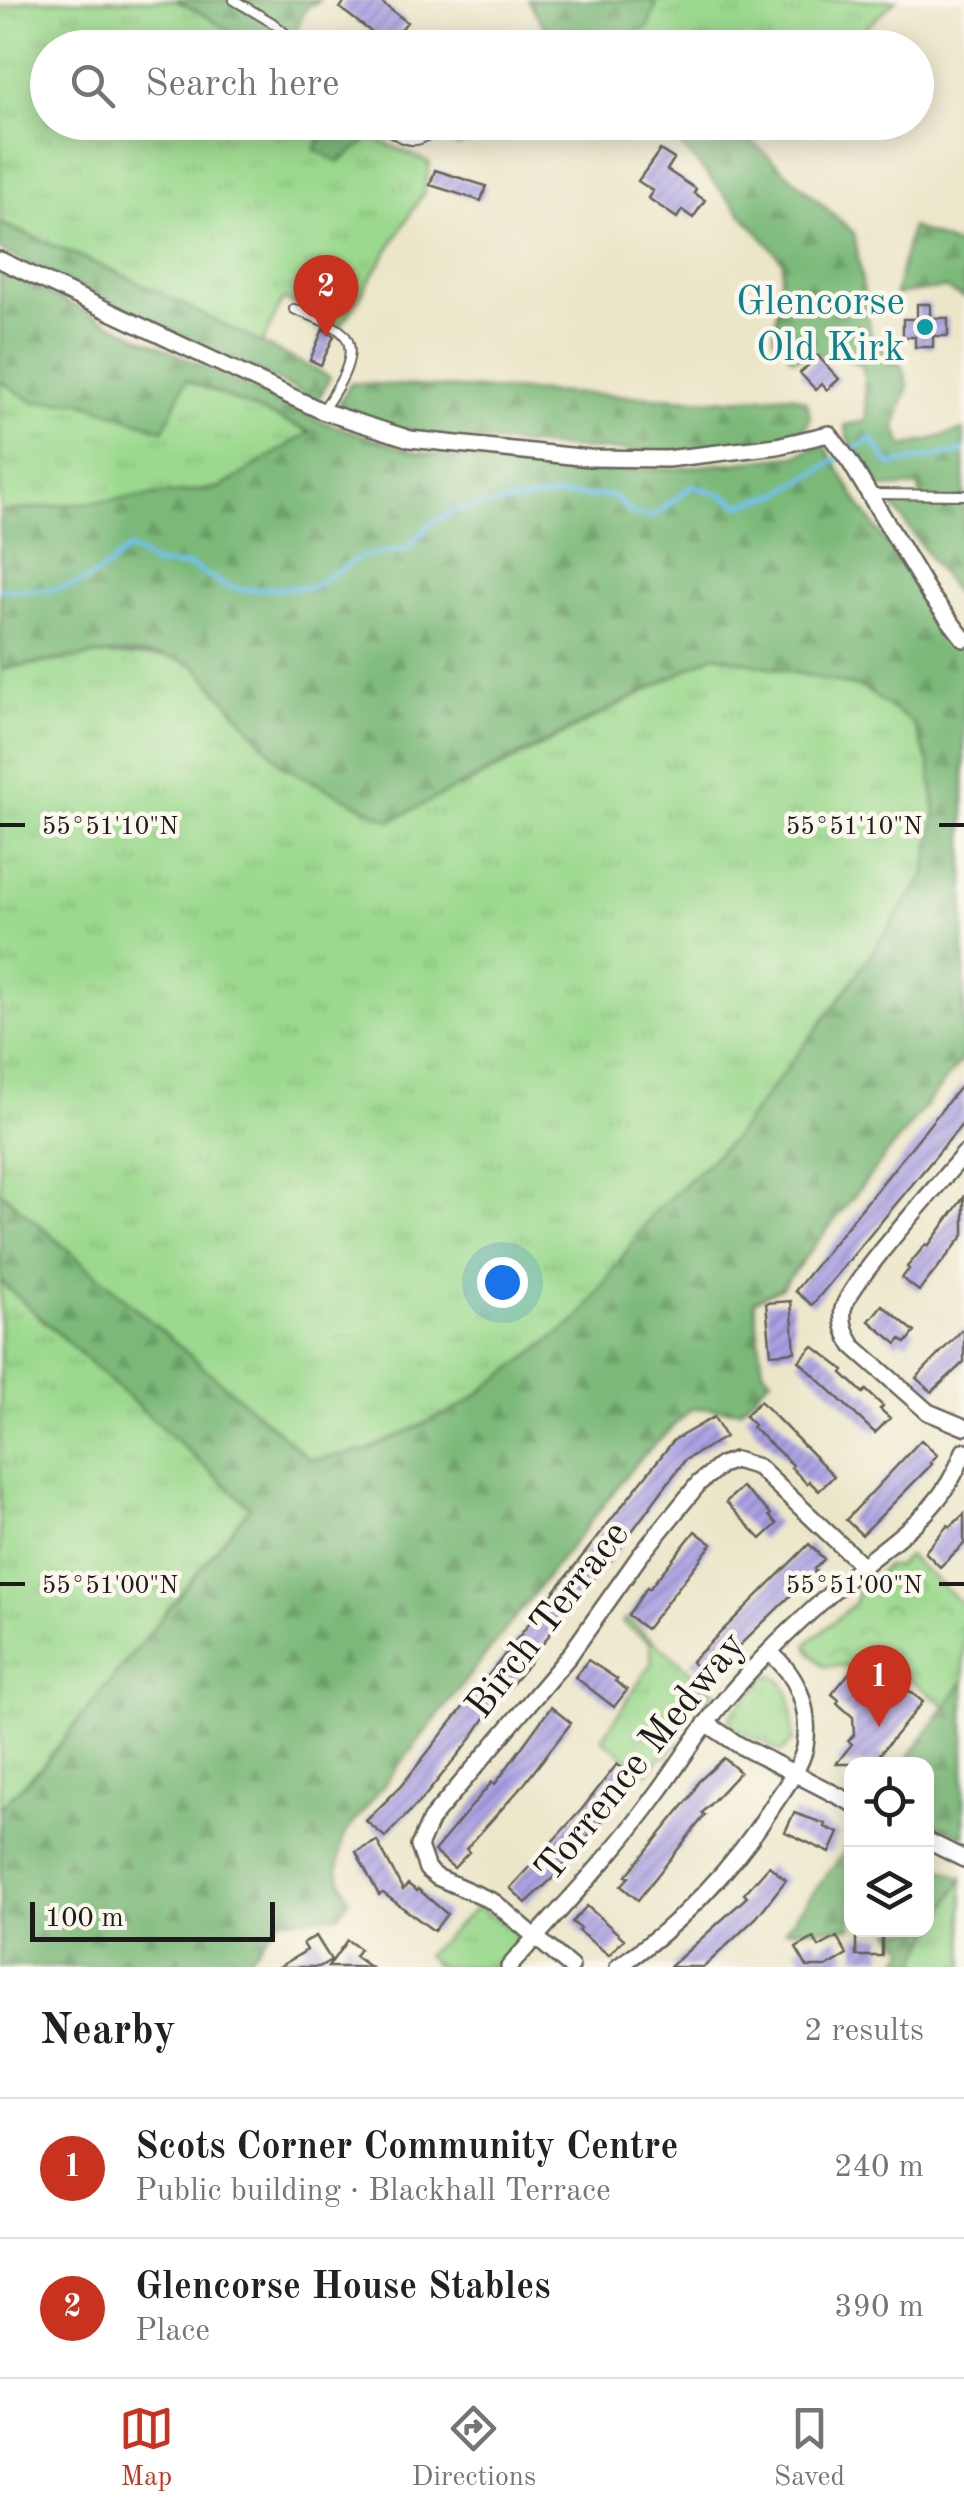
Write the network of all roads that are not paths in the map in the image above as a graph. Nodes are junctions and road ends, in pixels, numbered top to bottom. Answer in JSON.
{"nodes":[{"id":1,"x":234,"y":0,"type":"edge"},
{"id":2,"x":281,"y":30,"type":"edge"},
{"id":3,"x":0,"y":260,"type":"edge"},
{"id":4,"x":294,"y":308,"type":"dead end"},
{"id":5,"x":322,"y":411,"type":"junction"},
{"id":6,"x":870,"y":494,"type":"junction"},
{"id":7,"x":964,"y":495,"type":"edge"},
{"id":8,"x":964,"y":639,"type":"edge"},
{"id":9,"x":964,"y":1154,"type":"edge"},
{"id":10,"x":964,"y":1428,"type":"edge"},
{"id":11,"x":964,"y":1451,"type":"edge"},
{"id":12,"x":949,"y":1488,"type":"junction"},
{"id":13,"x":964,"y":1497,"type":"edge"},
{"id":14,"x":863,"y":1566,"type":"junction"},
{"id":15,"x":769,"y":1652,"type":"junction"},
{"id":16,"x":706,"y":1724,"type":"junction"},
{"id":17,"x":794,"y":1773,"type":"junction"},
{"id":18,"x":844,"y":1799,"type":"edge"},
{"id":19,"x":934,"y":1844,"type":"edge"},
{"id":20,"x":964,"y":1859,"type":"edge"},
{"id":21,"x":536,"y":1937,"type":"junction"},
{"id":22,"x":509,"y":1967,"type":"edge"},
{"id":23,"x":571,"y":1967,"type":"edge"},
{"id":24,"x":618,"y":1967,"type":"edge"}],
"edges":[{"from":1,"to":2,"type":"lane"},
{"from":3,"to":5,"type":"street"},
{"from":4,"to":5,"type":"lane"},
{"from":5,"to":6,"type":"street"},
{"from":6,"to":7,"type":"lane"},
{"from":6,"to":8,"type":"street"},
{"from":9,"to":10,"type":"street"},
{"from":11,"to":12,"type":"street","name":"Torrence Medway"},
{"from":12,"to":13,"type":"street"},
{"from":12,"to":14,"type":"street","name":"Torrence Medway"},
{"from":14,"to":15,"type":"street","name":"Torrence Medway"},
{"from":14,"to":21,"type":"street","name":"Birch Terrace"},
{"from":15,"to":16,"type":"street","name":"Torrence Medway"},
{"from":15,"to":17,"type":"street"},
{"from":16,"to":17,"type":"street"},
{"from":16,"to":21,"type":"street","name":"Torrence Medway"},
{"from":17,"to":18,"type":"street"},
{"from":17,"to":24,"type":"street"},
{"from":19,"to":20,"type":"street"},
{"from":21,"to":22,"type":"street","name":"Torrence Medway"},
{"from":21,"to":23,"type":"street"}]}
